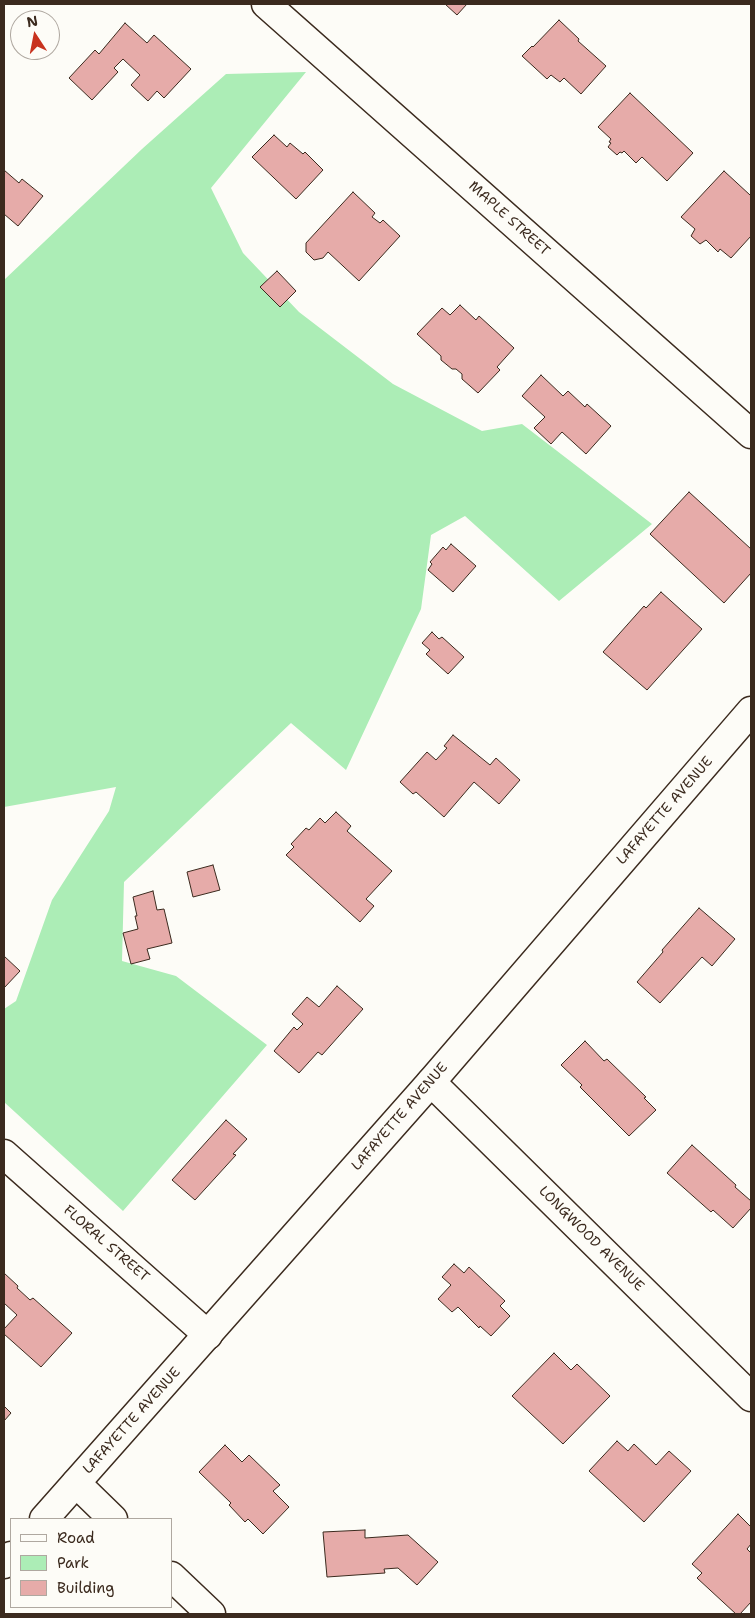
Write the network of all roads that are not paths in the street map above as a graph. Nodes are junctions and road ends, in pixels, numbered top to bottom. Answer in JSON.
{"nodes":[{"id":1,"x":266,"y":4,"type":"edge"},
{"id":2,"x":751,"y":434,"type":"edge"},
{"id":3,"x":751,"y":711,"type":"edge"},
{"id":4,"x":431,"y":1082,"type":"junction"},
{"id":5,"x":4,"y":1154,"type":"edge"},
{"id":6,"x":208,"y":1335,"type":"junction"},
{"id":7,"x":751,"y":1397,"type":"edge"},
{"id":8,"x":76,"y":1483,"type":"junction"},
{"id":9,"x":45,"y":1518,"type":"edge"},
{"id":10,"x":112,"y":1518,"type":"edge"},
{"id":11,"x":172,"y":1577,"type":"edge"},
{"id":12,"x":211,"y":1614,"type":"edge"}],
"edges":[{"from":1,"to":2,"type":"street","name":"MAPLE STREET"},
{"from":3,"to":4,"type":"street","name":"LAFAYETTE AVENUE"},
{"from":4,"to":6,"type":"street","name":"LAFAYETTE AVENUE"},
{"from":4,"to":7,"type":"street","name":"LONGWOOD AVENUE"},
{"from":5,"to":6,"type":"street","name":"FLORAL STREET"},
{"from":6,"to":8,"type":"street","name":"LAFAYETTE AVENUE"},
{"from":8,"to":9,"type":"street","name":"LAFAYETTE AVENUE"},
{"from":8,"to":10,"type":"street"},
{"from":11,"to":12,"type":"street"}]}
